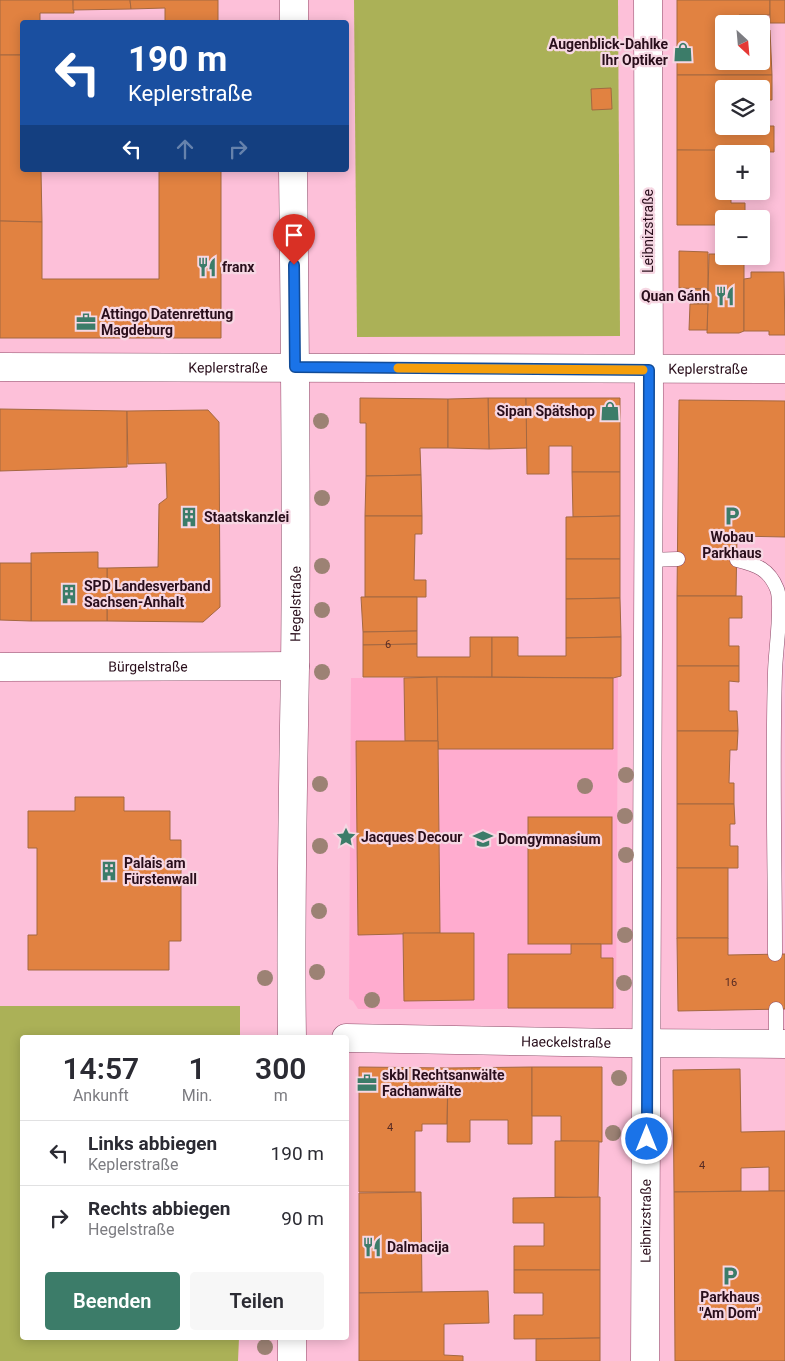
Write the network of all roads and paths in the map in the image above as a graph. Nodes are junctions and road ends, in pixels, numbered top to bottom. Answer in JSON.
{"nodes":[{"id":1,"x":294,"y":0,"type":"edge"},
{"id":2,"x":648,"y":0,"type":"edge"},
{"id":3,"x":294,"y":20,"type":"edge"},
{"id":4,"x":292,"y":172,"type":"edge"},
{"id":5,"x":0,"y":367,"type":"edge"},
{"id":6,"x":295,"y":367,"type":"junction"},
{"id":7,"x":785,"y":369,"type":"edge"},
{"id":8,"x":649,"y":370,"type":"junction"},
{"id":9,"x":678,"y":559,"type":"dead end"},
{"id":10,"x":649,"y":560,"type":"junction"},
{"id":11,"x":737,"y":560,"type":"dead end"},
{"id":12,"x":295,"y":666,"type":"junction"},
{"id":13,"x":0,"y":667,"type":"edge"},
{"id":14,"x":775,"y":954,"type":"dead end"},
{"id":15,"x":776,"y":1010,"type":"dead end"},
{"id":16,"x":292,"y":1035,"type":"edge"},
{"id":17,"x":349,"y":1038,"type":"edge"},
{"id":18,"x":648,"y":1044,"type":"junction"},
{"id":19,"x":781,"y":1044,"type":"edge"},
{"id":20,"x":292,"y":1340,"type":"edge"},
{"id":21,"x":292,"y":1361,"type":"edge"},
{"id":22,"x":645,"y":1361,"type":"edge"}],
"edges":[{"from":1,"to":3,"type":"street"},
{"from":2,"to":8,"type":"street","name":"Leibnizstraße"},
{"from":4,"to":6,"type":"street","name":"Hegelstraße"},
{"from":5,"to":6,"type":"street","name":"Keplerstraße"},
{"from":6,"to":8,"type":"street","name":"Keplerstraße"},
{"from":6,"to":12,"type":"street","name":"Hegelstraße"},
{"from":7,"to":8,"type":"street","name":"Keplerstraße"},
{"from":8,"to":10,"type":"street","name":"Leibnizstraße"},
{"from":9,"to":10,"type":"lane"},
{"from":10,"to":18,"type":"street","name":"Leibnizstraße"},
{"from":11,"to":14,"type":"lane"},
{"from":12,"to":13,"type":"street","name":"Bürgelstraße"},
{"from":12,"to":16,"type":"street","name":"Hegelstraße"},
{"from":15,"to":19,"type":"lane"},
{"from":17,"to":18,"type":"street","name":"Haeckelstraße"},
{"from":18,"to":19,"type":"street","name":"Haeckelstraße"},
{"from":18,"to":22,"type":"street","name":"Leibnizstraße"},
{"from":20,"to":21,"type":"street"}]}
